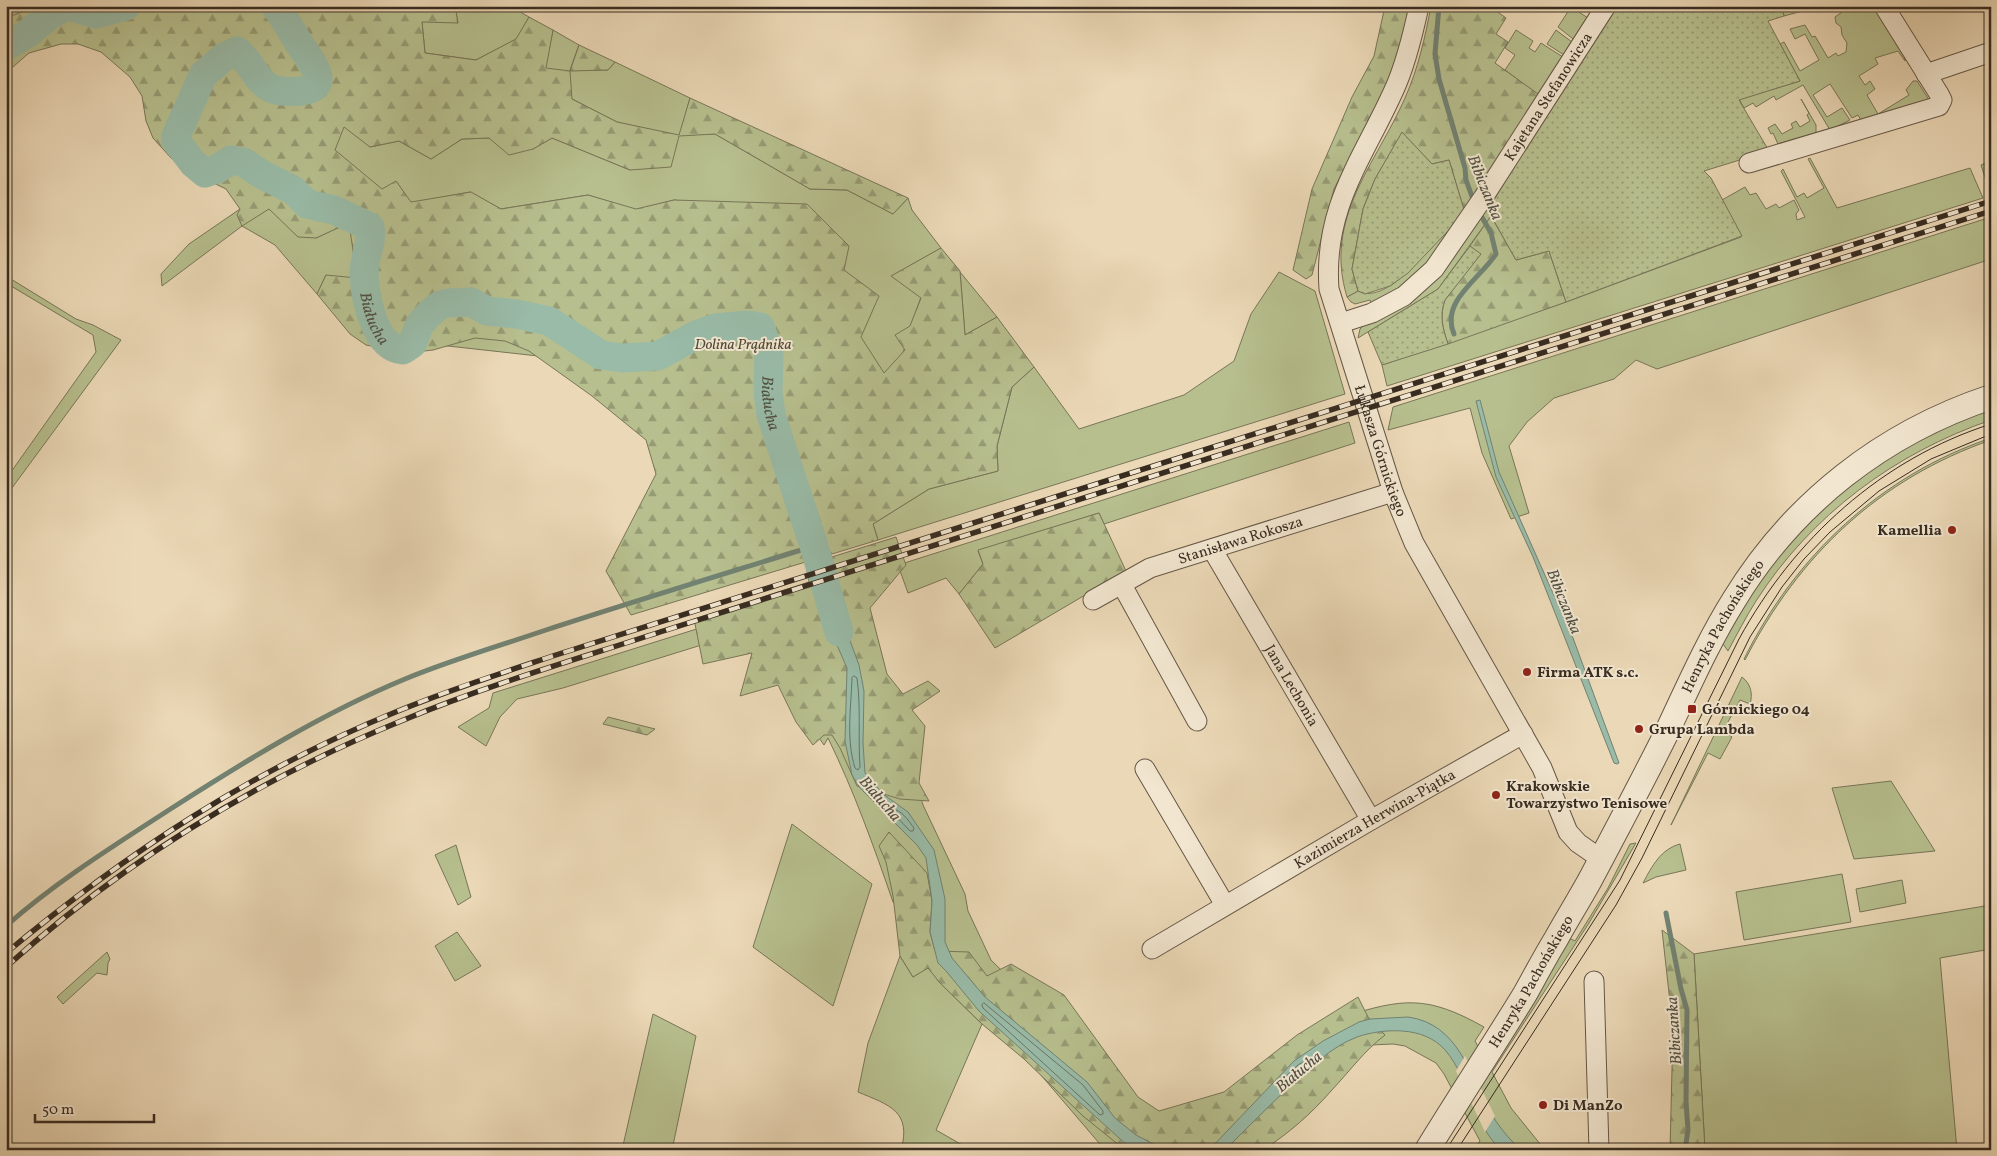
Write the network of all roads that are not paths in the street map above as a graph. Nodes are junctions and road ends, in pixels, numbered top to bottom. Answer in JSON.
{"nodes":[{"id":1,"x":1419,"y":6,"type":"edge"},
{"id":2,"x":1606,"y":6,"type":"edge"},
{"id":3,"x":1884,"y":6,"type":"edge"},
{"id":4,"x":1991,"y":52,"type":"edge"},
{"id":5,"x":1926,"y":74,"type":"junction"},
{"id":6,"x":1749,"y":163,"type":"dead end"},
{"id":7,"x":1341,"y":323,"type":"junction"},
{"id":8,"x":1991,"y":398,"type":"edge"},
{"id":9,"x":1393,"y":492,"type":"junction"},
{"id":10,"x":1212,"y":549,"type":"junction"},
{"id":11,"x":1122,"y":584,"type":"junction"},
{"id":12,"x":1093,"y":600,"type":"dead end"},
{"id":13,"x":1197,"y":721,"type":"dead end"},
{"id":14,"x":1523,"y":734,"type":"junction"},
{"id":15,"x":1146,"y":769,"type":"dead end"},
{"id":16,"x":1370,"y":820,"type":"junction"},
{"id":17,"x":1601,"y":859,"type":"junction"},
{"id":18,"x":1225,"y":905,"type":"junction"},
{"id":19,"x":1152,"y":949,"type":"dead end"},
{"id":20,"x":1594,"y":981,"type":"dead end"},
{"id":21,"x":1427,"y":1150,"type":"edge"},
{"id":22,"x":1599,"y":1150,"type":"edge"}],
"edges":[{"from":1,"to":7,"type":"street","name":"Łukasza Górnickiego"},
{"from":2,"to":7,"type":"street","name":"Kajetana Stefanowicza"},
{"from":3,"to":5,"type":"street"},
{"from":4,"to":5,"type":"street"},
{"from":5,"to":6,"type":"street"},
{"from":7,"to":9,"type":"street","name":"Łukasza Górnickiego"},
{"from":8,"to":17,"type":"street","name":"Henryka Pachońskiego"},
{"from":9,"to":10,"type":"street","name":"Stanisława Rokosza"},
{"from":9,"to":14,"type":"street","name":"Łukasza Górnickiego"},
{"from":10,"to":11,"type":"street","name":"Stanisława Rokosza"},
{"from":10,"to":16,"type":"street","name":"Jana Lechonia"},
{"from":11,"to":12,"type":"street","name":"Stanisława Rokosza"},
{"from":11,"to":13,"type":"street"},
{"from":14,"to":16,"type":"street","name":"Kazimierza Herwina-Piątka"},
{"from":14,"to":17,"type":"street","name":"Łukasza Górnickiego"},
{"from":15,"to":18,"type":"street"},
{"from":16,"to":18,"type":"street","name":"Kazimierza Herwina-Piątka"},
{"from":17,"to":21,"type":"street","name":"Henryka Pachońskiego"},
{"from":18,"to":19,"type":"street","name":"Kazimierza Herwina-Piątka"},
{"from":20,"to":22,"type":"street"}]}
